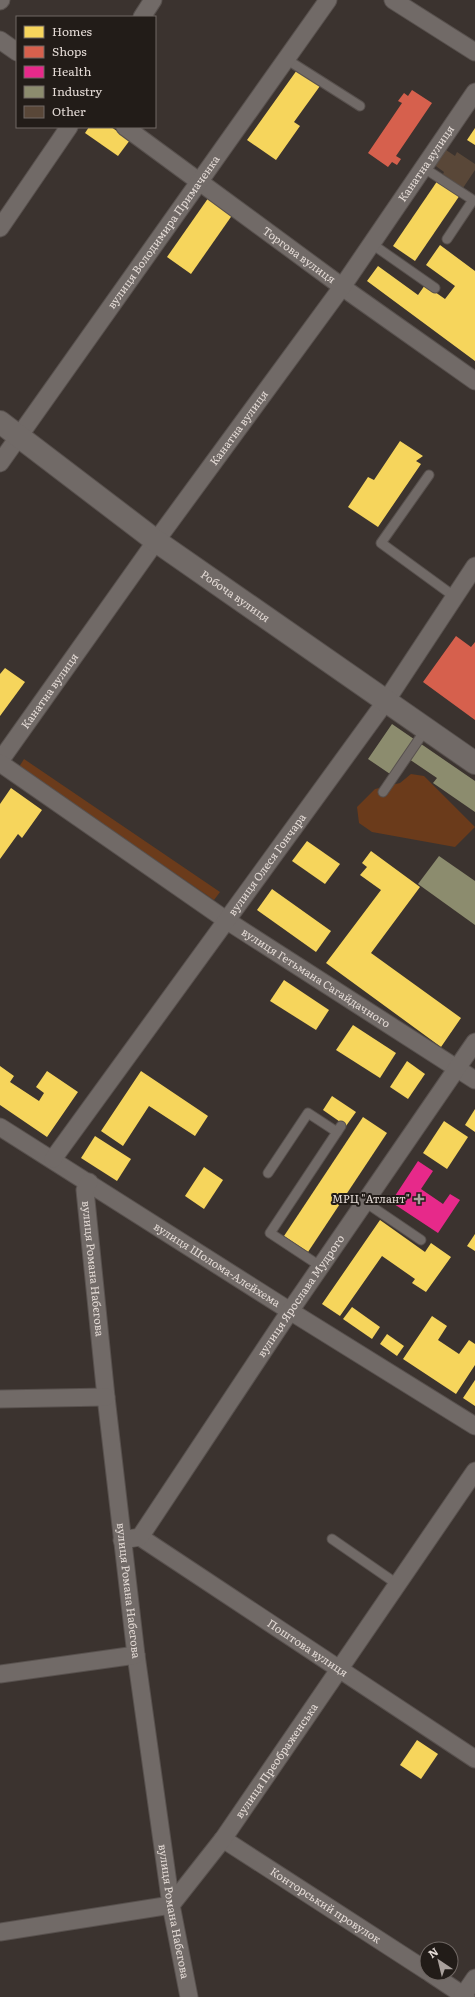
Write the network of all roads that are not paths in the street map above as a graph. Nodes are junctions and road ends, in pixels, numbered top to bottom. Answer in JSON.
{"nodes":[{"id":1,"x":153,"y":0,"type":"edge"},
{"id":2,"x":328,"y":0,"type":"edge"},
{"id":3,"x":393,"y":0,"type":"edge"},
{"id":4,"x":143,"y":16,"type":"edge"},
{"id":5,"x":0,"y":40,"type":"edge"},
{"id":6,"x":16,"y":51,"type":"edge"},
{"id":7,"x":475,"y":52,"type":"edge"},
{"id":8,"x":286,"y":59,"type":"junction"},
{"id":9,"x":475,"y":92,"type":"edge"},
{"id":10,"x":360,"y":106,"type":"dead end"},
{"id":11,"x":68,"y":128,"type":"edge"},
{"id":12,"x":126,"y":128,"type":"edge"},
{"id":13,"x":424,"y":168,"type":"junction"},
{"id":14,"x":200,"y":181,"type":"junction"},
{"id":15,"x":0,"y":228,"type":"edge"},
{"id":16,"x":447,"y":238,"type":"dead end"},
{"id":17,"x":372,"y":244,"type":"junction"},
{"id":18,"x":342,"y":287,"type":"junction"},
{"id":19,"x":435,"y":288,"type":"dead end"},
{"id":20,"x":475,"y":381,"type":"edge"},
{"id":21,"x":0,"y":422,"type":"edge"},
{"id":22,"x":20,"y":437,"type":"junction"},
{"id":23,"x":0,"y":463,"type":"edge"},
{"id":24,"x":429,"y":475,"type":"dead end"},
{"id":25,"x":156,"y":540,"type":"junction"},
{"id":26,"x":475,"y":566,"type":"edge"},
{"id":27,"x":455,"y":597,"type":"junction"},
{"id":28,"x":386,"y":701,"type":"junction"},
{"id":29,"x":426,"y":729,"type":"junction"},
{"id":30,"x":0,"y":762,"type":"edge"},
{"id":31,"x":475,"y":763,"type":"edge"},
{"id":32,"x":383,"y":792,"type":"dead end"},
{"id":33,"x":226,"y":920,"type":"junction"},
{"id":34,"x":475,"y":1042,"type":"edge"},
{"id":35,"x":456,"y":1069,"type":"junction"},
{"id":36,"x":475,"y":1080,"type":"edge"},
{"id":37,"x":0,"y":1127,"type":"edge"},
{"id":38,"x":53,"y":1160,"type":"junction"},
{"id":39,"x":268,"y":1173,"type":"dead end"},
{"id":40,"x":89,"y":1182,"type":"junction"},
{"id":41,"x":364,"y":1202,"type":"junction"},
{"id":42,"x":421,"y":1240,"type":"dead end"},
{"id":43,"x":320,"y":1266,"type":"junction"},
{"id":44,"x":290,"y":1311,"type":"junction"},
{"id":45,"x":106,"y":1397,"type":"junction"},
{"id":46,"x":0,"y":1399,"type":"edge"},
{"id":47,"x":475,"y":1426,"type":"edge"},
{"id":48,"x":475,"y":1471,"type":"edge"},
{"id":49,"x":140,"y":1537,"type":"junction"},
{"id":50,"x":332,"y":1539,"type":"dead end"},
{"id":51,"x":122,"y":1540,"type":"junction"},
{"id":52,"x":397,"y":1584,"type":"junction"},
{"id":53,"x":136,"y":1656,"type":"junction"},
{"id":54,"x":339,"y":1668,"type":"junction"},
{"id":55,"x":0,"y":1674,"type":"edge"},
{"id":56,"x":475,"y":1759,"type":"edge"},
{"id":57,"x":223,"y":1839,"type":"junction"},
{"id":58,"x":171,"y":1905,"type":"junction"},
{"id":59,"x":0,"y":1932,"type":"edge"},
{"id":60,"x":419,"y":1966,"type":"edge"},
{"id":61,"x":475,"y":1978,"type":"edge"},
{"id":62,"x":442,"y":1981,"type":"edge"},
{"id":63,"x":464,"y":1996,"type":"edge"},
{"id":64,"x":190,"y":1997,"type":"edge"}],
"edges":[{"from":1,"to":4,"type":"street"},
{"from":2,"to":8,"type":"street","name":"вулиця Володимира Примаченка"},
{"from":3,"to":7,"type":"street"},
{"from":5,"to":6,"type":"street"},
{"from":8,"to":10,"type":"lane"},
{"from":8,"to":14,"type":"street","name":"вулиця Володимира Примаченка"},
{"from":9,"to":13,"type":"street","name":"Канатна вулиця"},
{"from":11,"to":15,"type":"street"},
{"from":12,"to":14,"type":"street","name":"Торгова вулиця"},
{"from":13,"to":16,"type":"lane"},
{"from":13,"to":17,"type":"street","name":"Канатна вулиця"},
{"from":14,"to":18,"type":"street","name":"Торгова вулиця"},
{"from":14,"to":22,"type":"street","name":"вулиця Володимира Примаченка"},
{"from":17,"to":18,"type":"street","name":"Канатна вулиця"},
{"from":17,"to":19,"type":"lane"},
{"from":18,"to":20,"type":"street","name":"Торгова вулиця"},
{"from":18,"to":25,"type":"street","name":"Канатна вулиця"},
{"from":21,"to":22,"type":"street","name":"Робоча вулиця"},
{"from":22,"to":23,"type":"street","name":"вулиця Володимира Примаченка"},
{"from":22,"to":25,"type":"street","name":"Робоча вулиця"},
{"from":24,"to":27,"type":"lane"},
{"from":25,"to":28,"type":"street","name":"Робоча вулиця"},
{"from":25,"to":30,"type":"street","name":"Канатна вулиця"},
{"from":26,"to":27,"type":"street","name":"вулиця Олеся Гончара"},
{"from":27,"to":28,"type":"street","name":"вулиця Олеся Гончара"},
{"from":28,"to":29,"type":"street","name":"Робоча вулиця"},
{"from":28,"to":33,"type":"street","name":"вулиця Олеся Гончара"},
{"from":29,"to":31,"type":"street","name":"Робоча вулиця"},
{"from":29,"to":32,"type":"lane"},
{"from":30,"to":33,"type":"street","name":"вулиця Гетьмана Сагайдачного"},
{"from":33,"to":35,"type":"street","name":"вулиця Гетьмана Сагайдачного"},
{"from":33,"to":38,"type":"street","name":"вулиця Олеся Гончара"},
{"from":34,"to":35,"type":"street","name":"вулиця Ярослава Мудрого"},
{"from":35,"to":36,"type":"street","name":"вулиця Гетьмана Сагайдачного"},
{"from":35,"to":41,"type":"street","name":"вулиця Ярослава Мудрого"},
{"from":37,"to":38,"type":"street","name":"вулиця Шолома-Алейхема"},
{"from":38,"to":40,"type":"street","name":"вулиця Шолома-Алейхема"},
{"from":39,"to":43,"type":"lane"},
{"from":40,"to":44,"type":"street","name":"вулиця Шолома-Алейхема"},
{"from":40,"to":45,"type":"street","name":"вулиця Романа Набєгова"},
{"from":41,"to":42,"type":"lane"},
{"from":41,"to":43,"type":"street","name":"вулиця Ярослава Мудрого"},
{"from":43,"to":44,"type":"street","name":"вулиця Ярослава Мудрого"},
{"from":44,"to":47,"type":"street","name":"вулиця Шолома-Алейхема"},
{"from":44,"to":49,"type":"street","name":"вулиця Ярослава Мудрого"},
{"from":45,"to":46,"type":"street"},
{"from":45,"to":51,"type":"street","name":"вулиця Романа Набєгова"},
{"from":48,"to":52,"type":"street","name":"вулиця Преображенська"},
{"from":49,"to":51,"type":"street"},
{"from":49,"to":54,"type":"street","name":"Поштова вулиця"},
{"from":50,"to":52,"type":"lane"},
{"from":51,"to":53,"type":"street","name":"вулиця Романа Набєгова"},
{"from":52,"to":54,"type":"street","name":"вулиця Преображенська"},
{"from":53,"to":55,"type":"street"},
{"from":53,"to":58,"type":"street","name":"вулиця Романа Набєгова"},
{"from":54,"to":56,"type":"street","name":"Поштова вулиця"},
{"from":54,"to":57,"type":"street","name":"вулиця Преображенська"},
{"from":57,"to":58,"type":"street","name":"вулиця Преображенська"},
{"from":57,"to":60,"type":"street","name":"Конторський провулок"},
{"from":58,"to":59,"type":"street"},
{"from":58,"to":64,"type":"street","name":"вулиця Романа Набєгова"},
{"from":61,"to":63,"type":"street"},
{"from":62,"to":63,"type":"street"}]}
